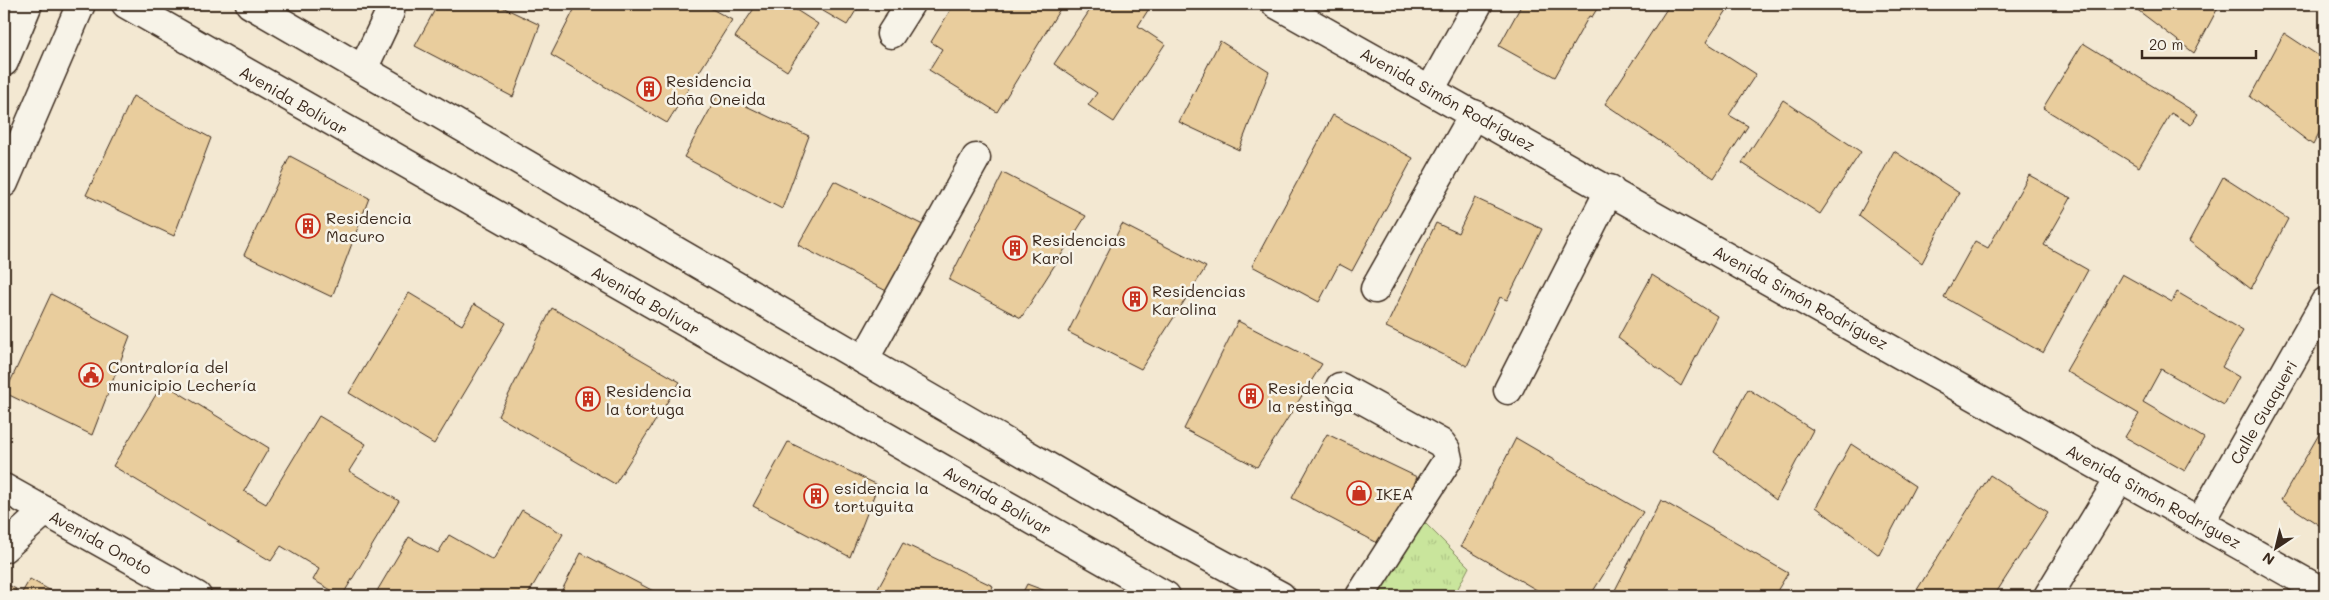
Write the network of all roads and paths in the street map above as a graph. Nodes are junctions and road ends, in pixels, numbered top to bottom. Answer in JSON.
{"nodes":[{"id":1,"x":28,"y":4,"type":"edge"},
{"id":2,"x":81,"y":4,"type":"edge"},
{"id":3,"x":126,"y":4,"type":"edge"},
{"id":4,"x":390,"y":4,"type":"edge"},
{"id":5,"x":910,"y":4,"type":"edge"},
{"id":6,"x":1276,"y":4,"type":"edge"},
{"id":7,"x":1478,"y":4,"type":"edge"},
{"id":8,"x":254,"y":5,"type":"edge"},
{"id":9,"x":891,"y":34,"type":"dead end"},
{"id":10,"x":4,"y":62,"type":"edge"},
{"id":11,"x":363,"y":69,"type":"junction"},
{"id":12,"x":1430,"y":90,"type":"junction"},
{"id":13,"x":1474,"y":114,"type":"junction"},
{"id":14,"x":976,"y":158,"type":"dead end"},
{"id":15,"x":4,"y":183,"type":"edge"},
{"id":16,"x":1610,"y":189,"type":"junction"},
{"id":17,"x":1375,"y":289,"type":"dead end"},
{"id":18,"x":2325,"y":302,"type":"edge"},
{"id":19,"x":864,"y":360,"type":"junction"},
{"id":20,"x":1340,"y":388,"type":"dead end"},
{"id":21,"x":1508,"y":390,"type":"dead end"},
{"id":22,"x":2120,"y":478,"type":"junction"},
{"id":23,"x":4,"y":488,"type":"edge"},
{"id":24,"x":45,"y":511,"type":"junction"},
{"id":25,"x":2200,"y":522,"type":"junction"},
{"id":26,"x":4,"y":548,"type":"edge"},
{"id":27,"x":2325,"y":593,"type":"edge"},
{"id":28,"x":197,"y":596,"type":"edge"},
{"id":29,"x":1166,"y":596,"type":"edge"},
{"id":30,"x":1281,"y":596,"type":"edge"},
{"id":31,"x":1360,"y":596,"type":"edge"},
{"id":32,"x":2048,"y":596,"type":"edge"}],
"edges":[{"from":1,"to":10,"type":"street"},
{"from":2,"to":15,"type":"street"},
{"from":3,"to":29,"type":"street","name":"Avenida Bolívar"},
{"from":4,"to":11,"type":"street"},
{"from":5,"to":9,"type":"street"},
{"from":6,"to":12,"type":"street","name":"Avenida Simón Rodríguez"},
{"from":7,"to":12,"type":"street"},
{"from":8,"to":11,"type":"street"},
{"from":11,"to":19,"type":"street"},
{"from":12,"to":13,"type":"street","name":"Avenida Simón Rodríguez"},
{"from":13,"to":16,"type":"street","name":"Avenida Simón Rodríguez"},
{"from":13,"to":17,"type":"street"},
{"from":14,"to":19,"type":"street"},
{"from":16,"to":21,"type":"street"},
{"from":16,"to":22,"type":"street","name":"Avenida Simón Rodríguez"},
{"from":18,"to":25,"type":"street","name":"Calle Guaqueri"},
{"from":19,"to":30,"type":"street"},
{"from":20,"to":31,"type":"street"},
{"from":22,"to":25,"type":"street","name":"Avenida Simón Rodríguez"},
{"from":22,"to":32,"type":"street"},
{"from":23,"to":24,"type":"street","name":"Avenida Onoto"},
{"from":24,"to":26,"type":"street"},
{"from":24,"to":28,"type":"street","name":"Avenida Onoto"},
{"from":25,"to":27,"type":"street","name":"Avenida Simón Rodríguez"}]}
